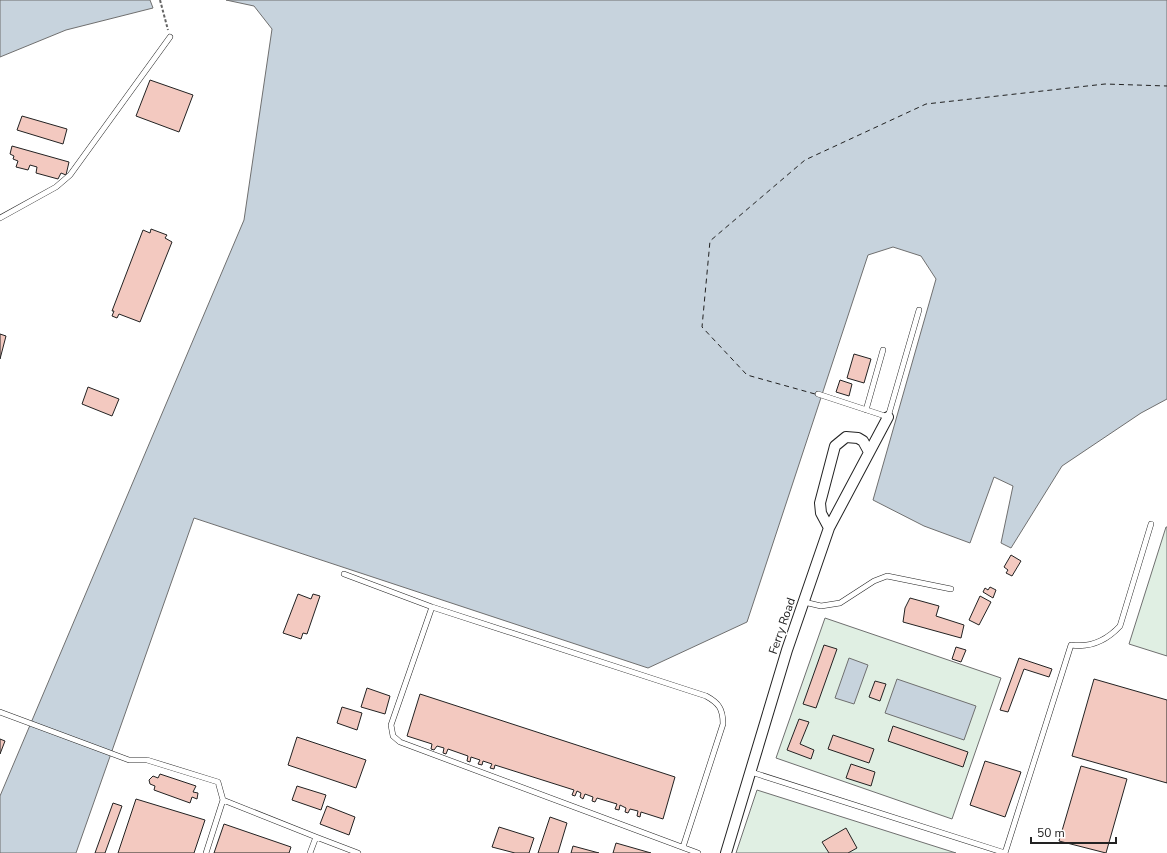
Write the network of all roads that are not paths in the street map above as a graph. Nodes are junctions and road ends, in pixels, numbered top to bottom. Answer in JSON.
{"nodes":[{"id":1,"x":170,"y":37,"type":"road end"},
{"id":2,"x":0,"y":218,"type":"edge"},
{"id":3,"x":919,"y":310,"type":"dead end"},
{"id":4,"x":883,"y":350,"type":"dead end"},
{"id":5,"x":818,"y":394,"type":"dead end"},
{"id":6,"x":866,"y":410,"type":"junction"},
{"id":7,"x":888,"y":417,"type":"junction"},
{"id":8,"x":869,"y":452,"type":"junction"},
{"id":9,"x":1150,"y":524,"type":"dead end"},
{"id":10,"x":829,"y":528,"type":"junction"},
{"id":11,"x":344,"y":574,"type":"dead end"},
{"id":12,"x":951,"y":589,"type":"dead end"},
{"id":13,"x":804,"y":602,"type":"junction"},
{"id":14,"x":432,"y":607,"type":"junction"},
{"id":15,"x":0,"y":712,"type":"edge"},
{"id":16,"x":751,"y":772,"type":"junction"},
{"id":17,"x":223,"y":800,"type":"junction"},
{"id":18,"x":316,"y":837,"type":"junction"},
{"id":19,"x":683,"y":847,"type":"junction"},
{"id":20,"x":206,"y":853,"type":"edge"},
{"id":21,"x":310,"y":853,"type":"edge"},
{"id":22,"x":358,"y":853,"type":"edge"},
{"id":23,"x":698,"y":853,"type":"edge"},
{"id":24,"x":726,"y":853,"type":"edge"},
{"id":25,"x":1005,"y":853,"type":"edge"}],
"edges":[{"from":1,"to":2,"type":"lane"},
{"from":3,"to":7,"type":"lane"},
{"from":4,"to":6,"type":"lane"},
{"from":5,"to":6,"type":"lane"},
{"from":6,"to":7,"type":"lane"},
{"from":7,"to":8,"type":"street","name":"Ferry Road"},
{"from":8,"to":10,"type":"street","name":"Ferry Road"},
{"from":8,"to":10,"type":"street"},
{"from":9,"to":25,"type":"lane"},
{"from":10,"to":13,"type":"street","name":"Ferry Road"},
{"from":11,"to":14,"type":"lane"},
{"from":12,"to":13,"type":"lane"},
{"from":13,"to":16,"type":"street","name":"Ferry Road"},
{"from":14,"to":19,"type":"lane"},
{"from":14,"to":19,"type":"lane"},
{"from":15,"to":17,"type":"lane"},
{"from":16,"to":24,"type":"street","name":"Ferry Road"},
{"from":16,"to":25,"type":"lane"},
{"from":17,"to":18,"type":"lane"},
{"from":17,"to":20,"type":"lane"},
{"from":18,"to":21,"type":"lane"},
{"from":18,"to":22,"type":"lane"},
{"from":19,"to":23,"type":"lane"}]}
